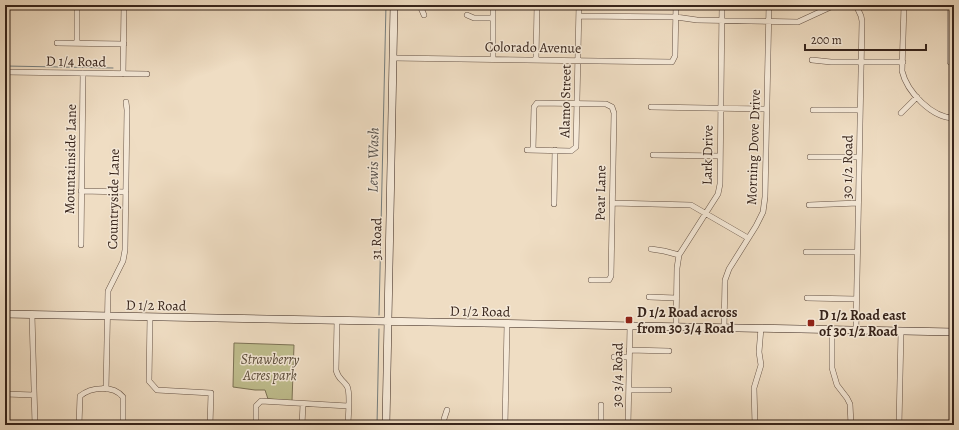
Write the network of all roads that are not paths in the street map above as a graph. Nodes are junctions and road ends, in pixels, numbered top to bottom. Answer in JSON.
{"nodes":[{"id":1,"x":77,"y":5,"type":"edge"},
{"id":2,"x":124,"y":5,"type":"edge"},
{"id":3,"x":394,"y":5,"type":"edge"},
{"id":4,"x":421,"y":5,"type":"edge"},
{"id":5,"x":494,"y":5,"type":"edge"},
{"id":6,"x":536,"y":5,"type":"edge"},
{"id":7,"x":579,"y":5,"type":"edge"},
{"id":8,"x":676,"y":5,"type":"edge"},
{"id":9,"x":722,"y":5,"type":"edge"},
{"id":10,"x":769,"y":5,"type":"edge"},
{"id":11,"x":835,"y":5,"type":"edge"},
{"id":12,"x":856,"y":5,"type":"edge"},
{"id":13,"x":904,"y":5,"type":"edge"},
{"id":14,"x":950,"y":5,"type":"edge"},
{"id":15,"x":424,"y":15,"type":"dead end"},
{"id":16,"x":467,"y":15,"type":"dead end"},
{"id":17,"x":579,"y":16,"type":"junction"},
{"id":18,"x":676,"y":17,"type":"junction"},
{"id":19,"x":493,"y":18,"type":"junction"},
{"id":20,"x":721,"y":20,"type":"junction"},
{"id":21,"x":768,"y":21,"type":"junction"},
{"id":22,"x":57,"y":43,"type":"dead end"},
{"id":23,"x":77,"y":43,"type":"junction"},
{"id":24,"x":124,"y":44,"type":"junction"},
{"id":25,"x":393,"y":58,"type":"junction"},
{"id":26,"x":493,"y":59,"type":"junction"},
{"id":27,"x":536,"y":59,"type":"junction"},
{"id":28,"x":578,"y":60,"type":"junction"},
{"id":29,"x":812,"y":60,"type":"dead end"},
{"id":30,"x":861,"y":62,"type":"junction"},
{"id":31,"x":902,"y":62,"type":"junction"},
{"id":32,"x":952,"y":62,"type":"edge"},
{"id":33,"x":5,"y":72,"type":"edge"},
{"id":34,"x":83,"y":73,"type":"junction"},
{"id":35,"x":123,"y":74,"type":"junction"},
{"id":36,"x":147,"y":74,"type":"dead end"},
{"id":37,"x":918,"y":97,"type":"junction"},
{"id":38,"x":126,"y":102,"type":"dead end"},
{"id":39,"x":578,"y":104,"type":"junction"},
{"id":40,"x":651,"y":107,"type":"dead end"},
{"id":41,"x":720,"y":109,"type":"junction"},
{"id":42,"x":766,"y":109,"type":"junction"},
{"id":43,"x":813,"y":110,"type":"dead end"},
{"id":44,"x":860,"y":110,"type":"junction"},
{"id":45,"x":900,"y":113,"type":"dead end"},
{"id":46,"x":954,"y":118,"type":"edge"},
{"id":47,"x":526,"y":150,"type":"dead end"},
{"id":48,"x":533,"y":150,"type":"junction"},
{"id":49,"x":555,"y":150,"type":"junction"},
{"id":50,"x":653,"y":155,"type":"dead end"},
{"id":51,"x":720,"y":156,"type":"junction"},
{"id":52,"x":810,"y":156,"type":"dead end"},
{"id":53,"x":859,"y":157,"type":"junction"},
{"id":54,"x":82,"y":191,"type":"junction"},
{"id":55,"x":126,"y":192,"type":"junction"},
{"id":56,"x":612,"y":203,"type":"junction"},
{"id":57,"x":554,"y":204,"type":"dead end"},
{"id":58,"x":858,"y":204,"type":"junction"},
{"id":59,"x":809,"y":205,"type":"dead end"},
{"id":60,"x":706,"y":213,"type":"junction"},
{"id":61,"x":748,"y":238,"type":"junction"},
{"id":62,"x":81,"y":246,"type":"dead end"},
{"id":63,"x":651,"y":249,"type":"dead end"},
{"id":64,"x":806,"y":252,"type":"dead end"},
{"id":65,"x":857,"y":252,"type":"junction"},
{"id":66,"x":679,"y":255,"type":"junction"},
{"id":67,"x":591,"y":280,"type":"dead end"},
{"id":68,"x":649,"y":297,"type":"dead end"},
{"id":69,"x":676,"y":298,"type":"junction"},
{"id":70,"x":807,"y":298,"type":"dead end"},
{"id":71,"x":856,"y":299,"type":"junction"},
{"id":72,"x":5,"y":314,"type":"edge"},
{"id":73,"x":32,"y":315,"type":"junction"},
{"id":74,"x":107,"y":317,"type":"junction"},
{"id":75,"x":150,"y":317,"type":"junction"},
{"id":76,"x":337,"y":321,"type":"junction"},
{"id":77,"x":388,"y":322,"type":"junction"},
{"id":78,"x":507,"y":324,"type":"junction"},
{"id":79,"x":630,"y":326,"type":"junction"},
{"id":80,"x":676,"y":327,"type":"junction"},
{"id":81,"x":724,"y":328,"type":"junction"},
{"id":82,"x":761,"y":328,"type":"junction"},
{"id":83,"x":832,"y":330,"type":"junction"},
{"id":84,"x":856,"y":330,"type":"junction"},
{"id":85,"x":901,"y":331,"type":"junction"},
{"id":86,"x":954,"y":332,"type":"edge"},
{"id":87,"x":629,"y":350,"type":"junction"},
{"id":88,"x":669,"y":352,"type":"dead end"},
{"id":89,"x":614,"y":357,"type":"dead end"},
{"id":90,"x":629,"y":357,"type":"junction"},
{"id":91,"x":106,"y":389,"type":"junction"},
{"id":92,"x":629,"y":390,"type":"junction"},
{"id":93,"x":669,"y":390,"type":"dead end"},
{"id":94,"x":5,"y":394,"type":"edge"},
{"id":95,"x":34,"y":395,"type":"junction"},
{"id":96,"x":303,"y":404,"type":"junction"},
{"id":97,"x":601,"y":405,"type":"dead end"},
{"id":98,"x":348,"y":406,"type":"junction"},
{"id":99,"x":447,"y":410,"type":"dead end"},
{"id":100,"x":35,"y":425,"type":"edge"},
{"id":101,"x":80,"y":425,"type":"edge"},
{"id":102,"x":123,"y":425,"type":"edge"},
{"id":103,"x":210,"y":425,"type":"edge"},
{"id":104,"x":256,"y":425,"type":"edge"},
{"id":105,"x":302,"y":425,"type":"edge"},
{"id":106,"x":348,"y":425,"type":"edge"},
{"id":107,"x":386,"y":425,"type":"edge"},
{"id":108,"x":444,"y":425,"type":"edge"},
{"id":109,"x":505,"y":425,"type":"edge"},
{"id":110,"x":601,"y":425,"type":"edge"},
{"id":111,"x":628,"y":425,"type":"edge"},
{"id":112,"x":755,"y":425,"type":"edge"},
{"id":113,"x":851,"y":425,"type":"edge"},
{"id":114,"x":899,"y":425,"type":"edge"}],
"edges":[{"from":1,"to":23,"type":"street"},
{"from":2,"to":24,"type":"street"},
{"from":3,"to":25,"type":"main road","name":"31 Road"},
{"from":4,"to":15,"type":"street"},
{"from":5,"to":19,"type":"street"},
{"from":6,"to":27,"type":"street"},
{"from":7,"to":17,"type":"street","name":"Alamo Street"},
{"from":8,"to":18,"type":"street"},
{"from":9,"to":20,"type":"street","name":"Lark Drive"},
{"from":10,"to":21,"type":"street","name":"Morning Dove Drive"},
{"from":11,"to":21,"type":"street"},
{"from":12,"to":30,"type":"street","name":"30 1/2 Road"},
{"from":13,"to":31,"type":"street"},
{"from":14,"to":32,"type":"street"},
{"from":16,"to":19,"type":"street"},
{"from":17,"to":18,"type":"street"},
{"from":17,"to":28,"type":"street","name":"Alamo Street"},
{"from":18,"to":20,"type":"street"},
{"from":18,"to":28,"type":"street","name":"Colorado Avenue"},
{"from":19,"to":26,"type":"street"},
{"from":20,"to":21,"type":"street"},
{"from":20,"to":41,"type":"street","name":"Lark Drive"},
{"from":21,"to":42,"type":"street","name":"Morning Dove Drive"},
{"from":22,"to":23,"type":"street"},
{"from":23,"to":24,"type":"street"},
{"from":24,"to":35,"type":"street"},
{"from":25,"to":26,"type":"street","name":"Colorado Avenue"},
{"from":25,"to":77,"type":"main road","name":"31 Road"},
{"from":26,"to":27,"type":"street","name":"Colorado Avenue"},
{"from":27,"to":28,"type":"street","name":"Colorado Avenue"},
{"from":28,"to":39,"type":"street","name":"Alamo Street"},
{"from":29,"to":30,"type":"street"},
{"from":30,"to":31,"type":"street"},
{"from":30,"to":44,"type":"street","name":"30 1/2 Road"},
{"from":31,"to":37,"type":"street"},
{"from":33,"to":34,"type":"street","name":"D 1/4 Road"},
{"from":34,"to":35,"type":"street","name":"D 1/4 Road"},
{"from":34,"to":54,"type":"street","name":"Mountainside Lane"},
{"from":35,"to":36,"type":"street","name":"D 1/4 Road"},
{"from":37,"to":45,"type":"street"},
{"from":37,"to":46,"type":"street"},
{"from":38,"to":55,"type":"street","name":"Countryside Lane"},
{"from":39,"to":48,"type":"street"},
{"from":39,"to":49,"type":"street","name":"Alamo Street"},
{"from":39,"to":56,"type":"street","name":"Pear Lane"},
{"from":40,"to":41,"type":"street"},
{"from":41,"to":42,"type":"street"},
{"from":41,"to":51,"type":"street","name":"Lark Drive"},
{"from":42,"to":61,"type":"street","name":"Morning Dove Drive"},
{"from":43,"to":44,"type":"street"},
{"from":44,"to":53,"type":"street","name":"30 1/2 Road"},
{"from":47,"to":48,"type":"street"},
{"from":48,"to":49,"type":"street"},
{"from":49,"to":57,"type":"street"},
{"from":50,"to":51,"type":"street"},
{"from":51,"to":60,"type":"street","name":"Lark Drive"},
{"from":52,"to":53,"type":"street"},
{"from":53,"to":58,"type":"street","name":"30 1/2 Road"},
{"from":54,"to":55,"type":"street"},
{"from":54,"to":62,"type":"street","name":"Mountainside Lane"},
{"from":55,"to":74,"type":"street","name":"Countryside Lane"},
{"from":56,"to":60,"type":"street"},
{"from":56,"to":67,"type":"street","name":"Pear Lane"},
{"from":58,"to":59,"type":"street"},
{"from":58,"to":65,"type":"street","name":"30 1/2 Road"},
{"from":60,"to":61,"type":"street"},
{"from":60,"to":66,"type":"street","name":"Lark Drive"},
{"from":61,"to":81,"type":"street","name":"Morning Dove Drive"},
{"from":63,"to":66,"type":"street"},
{"from":64,"to":65,"type":"street"},
{"from":65,"to":71,"type":"street","name":"30 1/2 Road"},
{"from":66,"to":69,"type":"street","name":"Lark Drive"},
{"from":68,"to":69,"type":"street"},
{"from":69,"to":80,"type":"street","name":"Lark Drive"},
{"from":70,"to":71,"type":"street"},
{"from":71,"to":84,"type":"street","name":"30 1/2 Road"},
{"from":72,"to":73,"type":"main road","name":"D 1/2 Road"},
{"from":73,"to":74,"type":"main road","name":"D 1/2 Road"},
{"from":73,"to":95,"type":"street"},
{"from":74,"to":75,"type":"main road","name":"D 1/2 Road"},
{"from":74,"to":91,"type":"street","name":"Countryside Lane"},
{"from":75,"to":76,"type":"main road","name":"D 1/2 Road"},
{"from":75,"to":103,"type":"street"},
{"from":76,"to":77,"type":"main road","name":"D 1/2 Road"},
{"from":76,"to":98,"type":"street"},
{"from":77,"to":78,"type":"main road","name":"D 1/2 Road"},
{"from":77,"to":107,"type":"main road","name":"31 Road"},
{"from":78,"to":79,"type":"main road","name":"D 1/2 Road"},
{"from":78,"to":109,"type":"street"},
{"from":79,"to":80,"type":"main road","name":"D 1/2 Road"},
{"from":79,"to":87,"type":"street","name":"30 3/4 Road"},
{"from":80,"to":81,"type":"main road","name":"D 1/2 Road"},
{"from":81,"to":82,"type":"main road","name":"D 1/2 Road"},
{"from":82,"to":83,"type":"main road","name":"D 1/2 Road"},
{"from":82,"to":112,"type":"street"},
{"from":83,"to":84,"type":"main road","name":"D 1/2 Road"},
{"from":83,"to":113,"type":"street"},
{"from":84,"to":85,"type":"main road","name":"D 1/2 Road"},
{"from":85,"to":86,"type":"main road","name":"D 1/2 Road"},
{"from":85,"to":114,"type":"street"},
{"from":87,"to":88,"type":"street"},
{"from":87,"to":90,"type":"street","name":"30 3/4 Road"},
{"from":89,"to":90,"type":"street"},
{"from":90,"to":92,"type":"street","name":"30 3/4 Road"},
{"from":91,"to":101,"type":"street"},
{"from":91,"to":102,"type":"street"},
{"from":92,"to":93,"type":"street"},
{"from":92,"to":111,"type":"street","name":"30 3/4 Road"},
{"from":94,"to":95,"type":"street"},
{"from":95,"to":100,"type":"street"},
{"from":96,"to":98,"type":"street"},
{"from":96,"to":104,"type":"street"},
{"from":96,"to":105,"type":"street"},
{"from":97,"to":110,"type":"street"},
{"from":98,"to":106,"type":"street"},
{"from":99,"to":108,"type":"street"}]}
